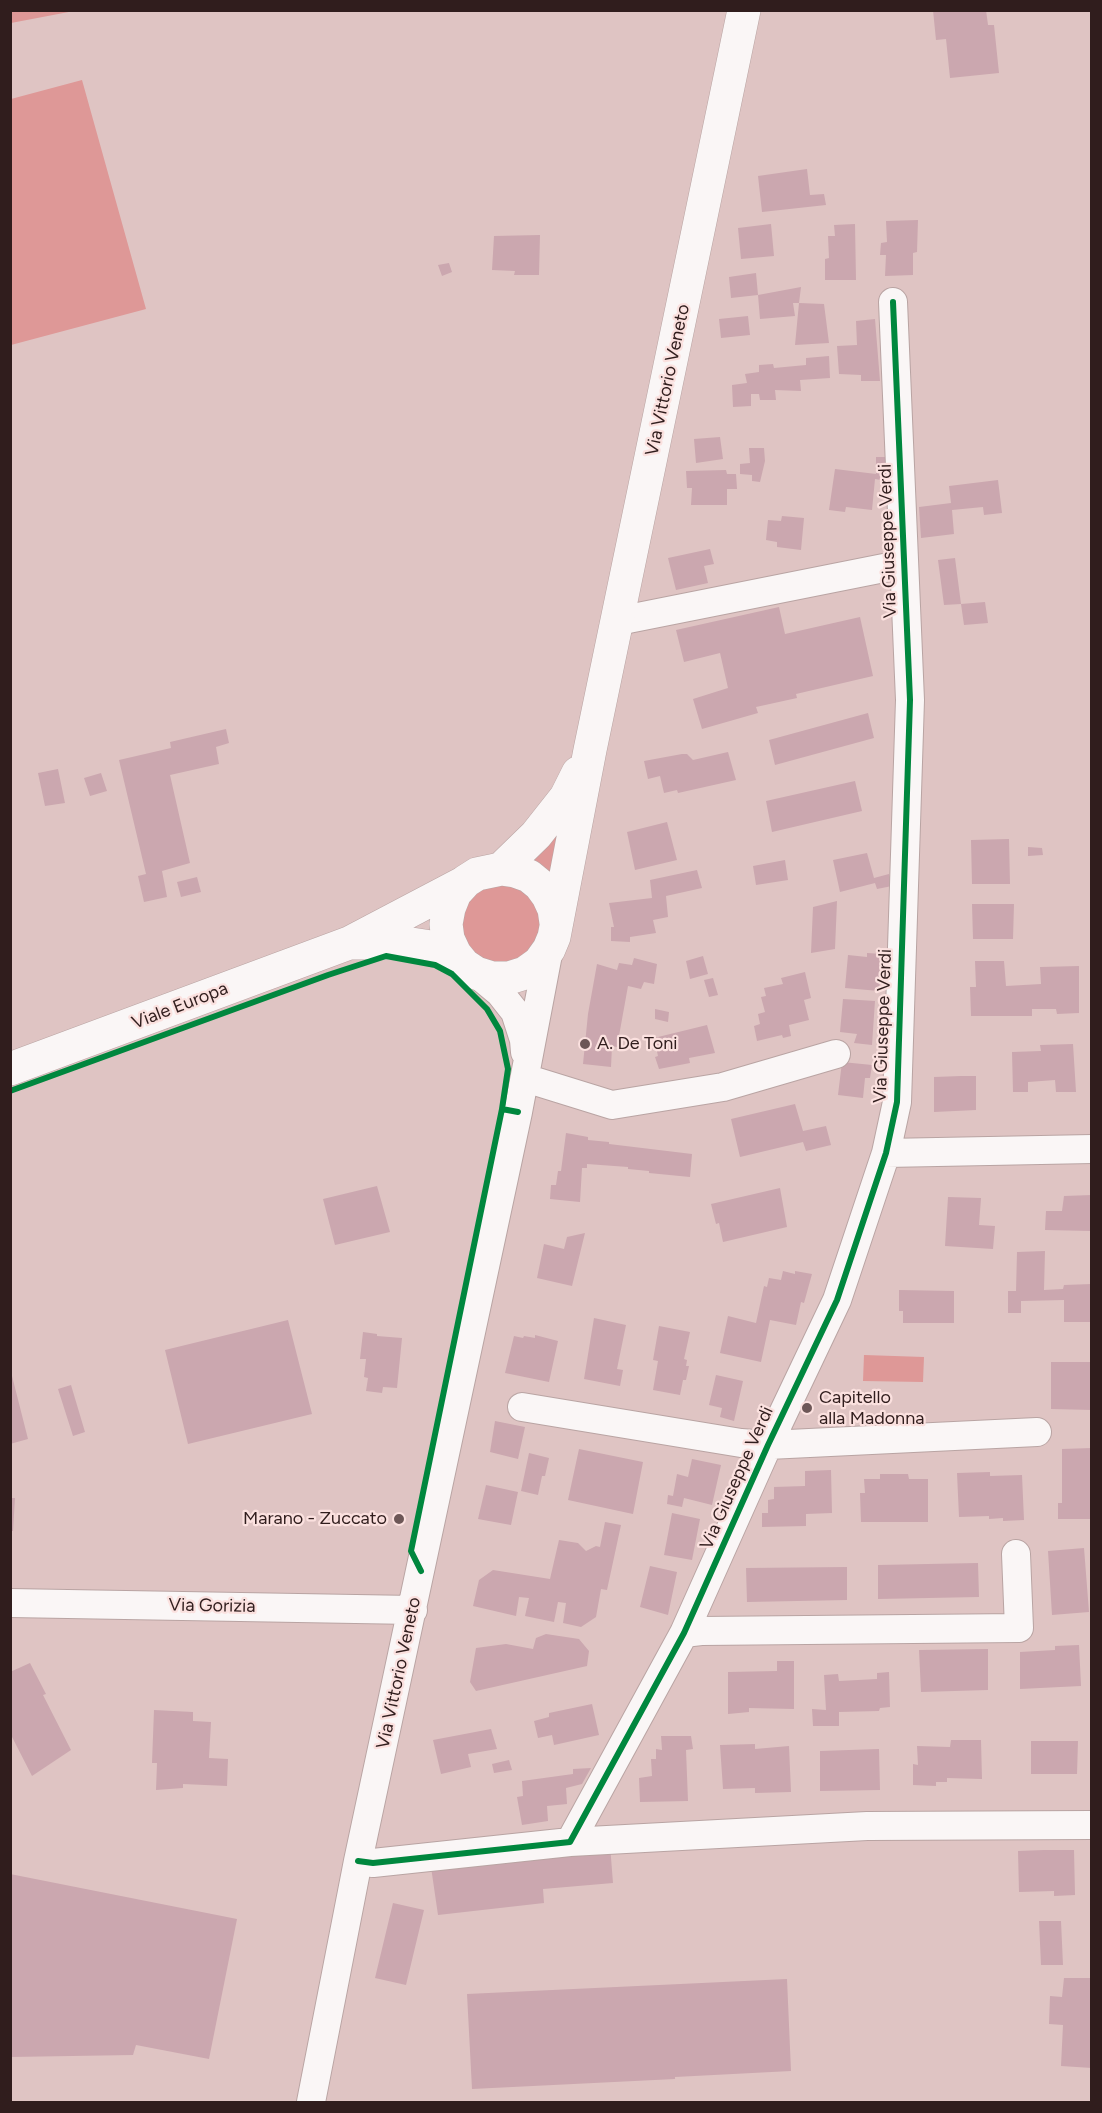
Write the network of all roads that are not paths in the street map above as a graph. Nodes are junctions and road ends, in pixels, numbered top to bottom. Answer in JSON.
{"nodes":[{"id":1,"x":744,"y":10,"type":"edge"},
{"id":2,"x":892,"y":302,"type":"dead end"},
{"id":3,"x":904,"y":564,"type":"junction"},
{"id":4,"x":618,"y":621,"type":"junction"},
{"id":5,"x":590,"y":750,"type":"junction"},
{"id":6,"x":501,"y":869,"type":"junction"},
{"id":7,"x":466,"y":881,"type":"junction"},
{"id":8,"x":553,"y":936,"type":"junction"},
{"id":9,"x":349,"y":943,"type":"junction"},
{"id":10,"x":466,"y":963,"type":"junction"},
{"id":11,"x":836,"y":1054,"type":"dead end"},
{"id":12,"x":10,"y":1069,"type":"edge"},
{"id":13,"x":525,"y":1073,"type":"junction"},
{"id":14,"x":1092,"y":1149,"type":"edge"},
{"id":15,"x":886,"y":1153,"type":"junction"},
{"id":16,"x":522,"y":1407,"type":"dead end"},
{"id":17,"x":1037,"y":1432,"type":"dead end"},
{"id":18,"x":768,"y":1445,"type":"junction"},
{"id":19,"x":1016,"y":1554,"type":"dead end"},
{"id":20,"x":10,"y":1603,"type":"edge"},
{"id":21,"x":413,"y":1610,"type":"junction"},
{"id":22,"x":684,"y":1633,"type":"junction"},
{"id":23,"x":1092,"y":1825,"type":"edge"},
{"id":24,"x":570,"y":1842,"type":"junction"},
{"id":25,"x":358,"y":1861,"type":"junction"},
{"id":26,"x":311,"y":2103,"type":"edge"}],
"edges":[{"from":1,"to":4,"type":"main road","name":"Via Vittorio Veneto"},
{"from":2,"to":3,"type":"street","name":"Via Giuseppe Verdi"},
{"from":3,"to":4,"type":"street","name":"Via Giuseppe Verdi"},
{"from":3,"to":15,"type":"street","name":"Via Giuseppe Verdi"},
{"from":4,"to":5,"type":"main road","name":"Via Vittorio Veneto"},
{"from":5,"to":6,"type":"main road","name":"Via Vittorio Veneto"},
{"from":5,"to":8,"type":"main road","name":"Via Vittorio Veneto"},
{"from":6,"to":7,"type":"main road","name":"Via Vittorio Veneto"},
{"from":6,"to":8,"type":"main road","name":"Via Vittorio Veneto"},
{"from":7,"to":9,"type":"main road","name":"Viale Europa"},
{"from":7,"to":10,"type":"main road"},
{"from":8,"to":10,"type":"main road"},
{"from":8,"to":13,"type":"street","name":"Via Vittorio Veneto"},
{"from":9,"to":10,"type":"main road","name":"Viale Europa"},
{"from":9,"to":12,"type":"main road","name":"Viale Europa"},
{"from":10,"to":13,"type":"street","name":"Via Vittorio Veneto"},
{"from":11,"to":13,"type":"street"},
{"from":13,"to":21,"type":"street","name":"Via Vittorio Veneto"},
{"from":14,"to":15,"type":"street"},
{"from":15,"to":18,"type":"street","name":"Via Giuseppe Verdi"},
{"from":16,"to":18,"type":"street","name":"Via Giuseppe Verdi"},
{"from":17,"to":18,"type":"street","name":"Via Giuseppe Verdi"},
{"from":18,"to":22,"type":"street","name":"Via Giuseppe Verdi"},
{"from":19,"to":22,"type":"street"},
{"from":20,"to":21,"type":"street","name":"Via Gorizia"},
{"from":21,"to":25,"type":"street","name":"Via Vittorio Veneto"},
{"from":22,"to":24,"type":"street","name":"Via Giuseppe Verdi"},
{"from":23,"to":24,"type":"street"},
{"from":24,"to":25,"type":"street"},
{"from":25,"to":26,"type":"street","name":"Via Vittorio Veneto"}]}
